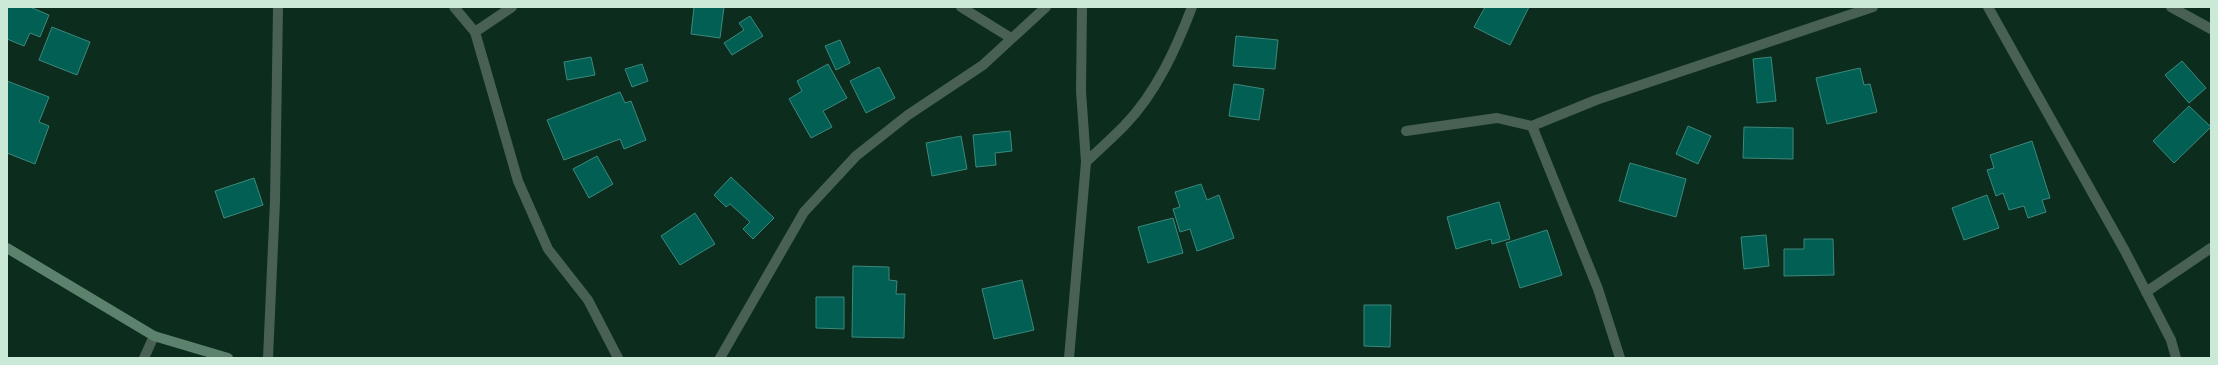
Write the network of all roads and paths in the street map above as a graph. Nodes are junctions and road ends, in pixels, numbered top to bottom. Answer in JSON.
{"nodes":[{"id":1,"x":278,"y":7,"type":"edge"},
{"id":2,"x":454,"y":7,"type":"edge"},
{"id":3,"x":512,"y":7,"type":"edge"},
{"id":4,"x":961,"y":7,"type":"edge"},
{"id":5,"x":1046,"y":7,"type":"edge"},
{"id":6,"x":1082,"y":7,"type":"edge"},
{"id":7,"x":1192,"y":7,"type":"edge"},
{"id":8,"x":1873,"y":7,"type":"edge"},
{"id":9,"x":1988,"y":7,"type":"edge"},
{"id":10,"x":2171,"y":7,"type":"edge"},
{"id":11,"x":2211,"y":29,"type":"edge"},
{"id":12,"x":475,"y":32,"type":"junction"},
{"id":13,"x":1011,"y":38,"type":"junction"},
{"id":14,"x":1532,"y":126,"type":"junction"},
{"id":15,"x":1406,"y":131,"type":"dead end"},
{"id":16,"x":1086,"y":162,"type":"junction"},
{"id":17,"x":7,"y":248,"type":"edge"},
{"id":18,"x":2211,"y":248,"type":"edge"},
{"id":19,"x":2146,"y":292,"type":"junction"},
{"id":20,"x":154,"y":336,"type":"junction"},
{"id":21,"x":144,"y":358,"type":"edge"},
{"id":22,"x":228,"y":358,"type":"edge"},
{"id":23,"x":268,"y":358,"type":"edge"},
{"id":24,"x":618,"y":358,"type":"edge"},
{"id":25,"x":720,"y":358,"type":"edge"},
{"id":26,"x":1069,"y":358,"type":"edge"},
{"id":27,"x":1620,"y":358,"type":"edge"},
{"id":28,"x":2176,"y":358,"type":"edge"}],
"edges":[{"from":1,"to":23,"type":"street"},
{"from":2,"to":12,"type":"street"},
{"from":3,"to":12,"type":"street"},
{"from":4,"to":13,"type":"street"},
{"from":5,"to":13,"type":"street"},
{"from":6,"to":16,"type":"street"},
{"from":7,"to":16,"type":"street"},
{"from":8,"to":14,"type":"street"},
{"from":9,"to":19,"type":"street"},
{"from":10,"to":11,"type":"street"},
{"from":12,"to":24,"type":"street"},
{"from":13,"to":25,"type":"street"},
{"from":14,"to":15,"type":"street"},
{"from":14,"to":27,"type":"street"},
{"from":16,"to":26,"type":"street"},
{"from":17,"to":20,"type":"main road"},
{"from":18,"to":19,"type":"street"},
{"from":19,"to":28,"type":"street"},
{"from":20,"to":21,"type":"street"},
{"from":20,"to":22,"type":"main road"}]}
